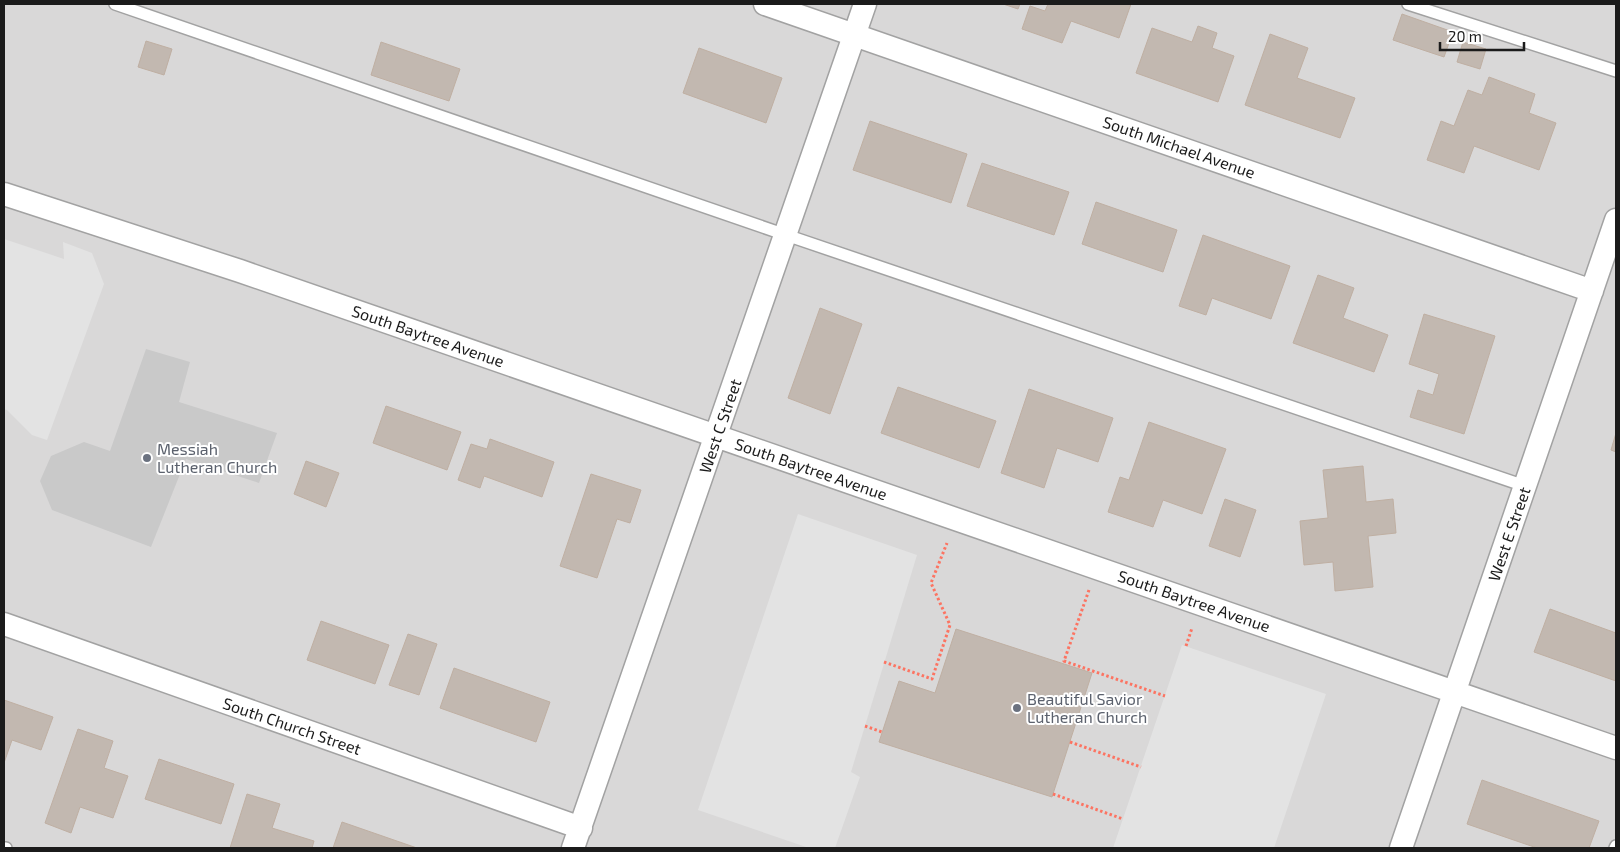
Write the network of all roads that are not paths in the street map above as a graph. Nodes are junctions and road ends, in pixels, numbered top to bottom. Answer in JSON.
{"nodes":[{"id":1,"x":115,"y":4,"type":"edge"},
{"id":2,"x":765,"y":4,"type":"edge"},
{"id":3,"x":865,"y":4,"type":"edge"},
{"id":4,"x":1408,"y":4,"type":"edge"},
{"id":5,"x":854,"y":34,"type":"junction"},
{"id":6,"x":1616,"y":70,"type":"edge"},
{"id":7,"x":4,"y":194,"type":"edge"},
{"id":8,"x":1616,"y":220,"type":"edge"},
{"id":9,"x":786,"y":235,"type":"junction"},
{"id":10,"x":1592,"y":291,"type":"junction"},
{"id":11,"x":716,"y":436,"type":"junction"},
{"id":12,"x":1525,"y":486,"type":"junction"},
{"id":13,"x":4,"y":624,"type":"edge"},
{"id":14,"x":1455,"y":692,"type":"junction"},
{"id":15,"x":1616,"y":748,"type":"edge"},
{"id":16,"x":577,"y":838,"type":"edge"},
{"id":17,"x":1401,"y":848,"type":"edge"}],
"edges":[{"from":1,"to":9,"type":"lane"},
{"from":2,"to":5,"type":"street","name":"South Michael Avenue"},
{"from":3,"to":5,"type":"street","name":"West C Street"},
{"from":4,"to":6,"type":"lane"},
{"from":5,"to":9,"type":"street","name":"West C Street"},
{"from":5,"to":10,"type":"street","name":"South Michael Avenue"},
{"from":7,"to":11,"type":"street","name":"South Baytree Avenue"},
{"from":8,"to":10,"type":"street","name":"West E Street"},
{"from":9,"to":11,"type":"street","name":"West C Street"},
{"from":9,"to":12,"type":"lane"},
{"from":10,"to":12,"type":"street","name":"West E Street"},
{"from":11,"to":14,"type":"street","name":"South Baytree Avenue"},
{"from":11,"to":16,"type":"street","name":"West C Street"},
{"from":12,"to":14,"type":"street","name":"West E Street"},
{"from":13,"to":16,"type":"street","name":"South Church Street"},
{"from":14,"to":15,"type":"street","name":"South Baytree Avenue"},
{"from":14,"to":17,"type":"street","name":"West E Street"}]}
